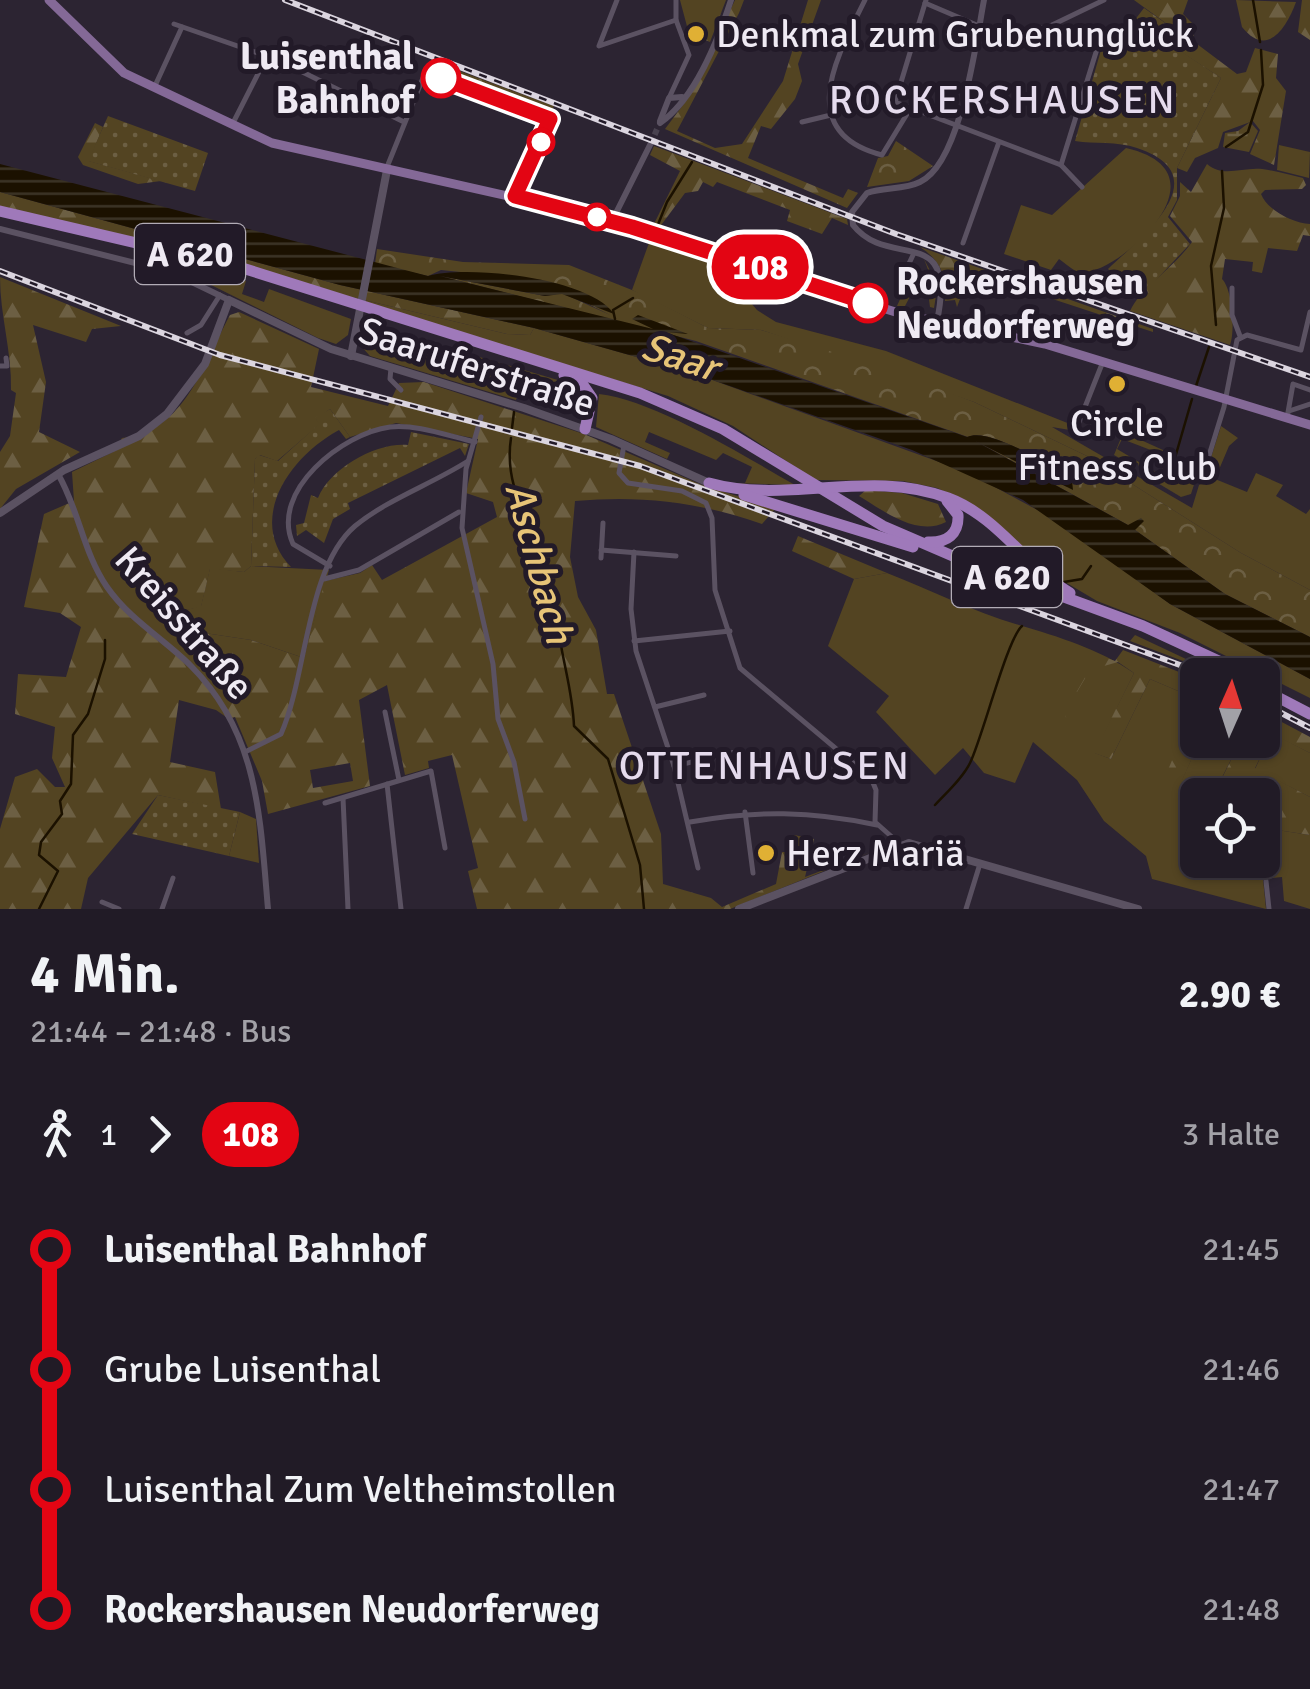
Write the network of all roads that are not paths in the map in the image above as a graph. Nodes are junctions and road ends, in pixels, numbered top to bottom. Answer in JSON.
{"nodes":[{"id":1,"x":48,"y":0,"type":"edge"},
{"id":2,"x":616,"y":0,"type":"edge"},
{"id":3,"x":676,"y":0,"type":"edge"},
{"id":4,"x":731,"y":0,"type":"edge"},
{"id":5,"x":864,"y":0,"type":"edge"},
{"id":6,"x":984,"y":0,"type":"edge"},
{"id":7,"x":1104,"y":0,"type":"edge"},
{"id":8,"x":925,"y":2,"type":"edge"},
{"id":9,"x":676,"y":20,"type":"junction"},
{"id":10,"x":174,"y":24,"type":"dead end"},
{"id":11,"x":979,"y":26,"type":"junction"},
{"id":12,"x":1050,"y":26,"type":"junction"},
{"id":13,"x":182,"y":27,"type":"junction"},
{"id":14,"x":605,"y":30,"type":"junction"},
{"id":15,"x":976,"y":42,"type":"junction"},
{"id":16,"x":614,"y":44,"type":"junction"},
{"id":17,"x":266,"y":56,"type":"junction"},
{"id":18,"x":154,"y":88,"type":"junction"},
{"id":19,"x":684,"y":96,"type":"junction"},
{"id":20,"x":669,"y":98,"type":"junction"},
{"id":21,"x":910,"y":109,"type":"junction"},
{"id":22,"x":832,"y":115,"type":"junction"},
{"id":23,"x":404,"y":122,"type":"junction"},
{"id":24,"x":802,"y":122,"type":"dead end"},
{"id":25,"x":232,"y":126,"type":"junction"},
{"id":26,"x":954,"y":126,"type":"junction"},
{"id":27,"x":999,"y":142,"type":"junction"},
{"id":28,"x":651,"y":144,"type":"tunnel mouth"},
{"id":29,"x":1061,"y":165,"type":"junction"},
{"id":30,"x":387,"y":170,"type":"junction"},
{"id":31,"x":1082,"y":187,"type":"dead end"},
{"id":32,"x":515,"y":196,"type":"junction"},
{"id":33,"x":0,"y":214,"type":"edge"},
{"id":34,"x":615,"y":222,"type":"junction"},
{"id":35,"x":0,"y":229,"type":"edge"},
{"id":36,"x":963,"y":243,"type":"dead end"},
{"id":37,"x":916,"y":250,"type":"junction"},
{"id":38,"x":905,"y":272,"type":"dead end"},
{"id":39,"x":1232,"y":288,"type":"dead end"},
{"id":40,"x":225,"y":297,"type":"junction"},
{"id":41,"x":1310,"y":312,"type":"edge"},
{"id":42,"x":937,"y":322,"type":"junction"},
{"id":43,"x":201,"y":325,"type":"junction"},
{"id":44,"x":357,"y":328,"type":"junction"},
{"id":45,"x":218,"y":332,"type":"junction"},
{"id":46,"x":187,"y":333,"type":"dead end"},
{"id":47,"x":1240,"y":336,"type":"junction"},
{"id":48,"x":332,"y":349,"type":"junction"},
{"id":49,"x":351,"y":356,"type":"junction"},
{"id":50,"x":512,"y":356,"type":"junction"},
{"id":51,"x":6,"y":358,"type":"dead end"},
{"id":52,"x":1102,"y":362,"type":"junction"},
{"id":53,"x":543,"y":365,"type":"junction"},
{"id":54,"x":0,"y":366,"type":"edge"},
{"id":55,"x":392,"y":368,"type":"junction"},
{"id":56,"x":564,"y":374,"type":"junction"},
{"id":57,"x":401,"y":390,"type":"dead end"},
{"id":58,"x":1310,"y":390,"type":"edge"},
{"id":59,"x":1225,"y":401,"type":"junction"},
{"id":60,"x":1310,"y":404,"type":"edge"},
{"id":61,"x":1288,"y":415,"type":"junction"},
{"id":62,"x":481,"y":417,"type":"dead end"},
{"id":63,"x":1080,"y":422,"type":"dead end"},
{"id":64,"x":1310,"y":424,"type":"edge"},
{"id":65,"x":585,"y":429,"type":"junction"},
{"id":66,"x":476,"y":438,"type":"junction"},
{"id":67,"x":624,"y":445,"type":"junction"},
{"id":68,"x":468,"y":461,"type":"junction"},
{"id":69,"x":58,"y":474,"type":"junction"},
{"id":70,"x":1202,"y":475,"type":"dead end"},
{"id":71,"x":709,"y":484,"type":"joint"},
{"id":72,"x":731,"y":489,"type":"junction"},
{"id":73,"x":940,"y":495,"type":"junction"},
{"id":74,"x":460,"y":512,"type":"junction"},
{"id":75,"x":0,"y":513,"type":"edge"},
{"id":76,"x":603,"y":523,"type":"dead end"},
{"id":77,"x":912,"y":543,"type":"junction"},
{"id":78,"x":601,"y":550,"type":"junction"},
{"id":79,"x":634,"y":552,"type":"junction"},
{"id":80,"x":676,"y":556,"type":"dead end"},
{"id":81,"x":601,"y":558,"type":"dead end"},
{"id":82,"x":330,"y":566,"type":"junction"},
{"id":83,"x":324,"y":579,"type":"junction"},
{"id":84,"x":1105,"y":611,"type":"junction"},
{"id":85,"x":730,"y":632,"type":"junction"},
{"id":86,"x":634,"y":641,"type":"junction"},
{"id":87,"x":1199,"y":658,"type":"edge"},
{"id":88,"x":1211,"y":658,"type":"edge"},
{"id":89,"x":704,"y":695,"type":"dead end"},
{"id":90,"x":1280,"y":695,"type":"edge"},
{"id":91,"x":654,"y":707,"type":"junction"},
{"id":92,"x":1310,"y":710,"type":"edge"},
{"id":93,"x":385,"y":712,"type":"dead end"},
{"id":94,"x":247,"y":751,"type":"junction"},
{"id":95,"x":740,"y":751,"type":"dead end"},
{"id":96,"x":674,"y":766,"type":"junction"},
{"id":97,"x":398,"y":780,"type":"junction"},
{"id":98,"x":388,"y":784,"type":"junction"},
{"id":99,"x":343,"y":798,"type":"junction"},
{"id":100,"x":325,"y":803,"type":"dead end"},
{"id":101,"x":745,"y":812,"type":"junction"},
{"id":102,"x":524,"y":819,"type":"dead end"},
{"id":103,"x":690,"y":822,"type":"junction"},
{"id":104,"x":877,"y":825,"type":"junction"},
{"id":105,"x":901,"y":844,"type":"junction"},
{"id":106,"x":444,"y":848,"type":"dead end"},
{"id":107,"x":979,"y":867,"type":"junction"},
{"id":108,"x":698,"y":868,"type":"dead end"},
{"id":109,"x":753,"y":872,"type":"dead end"},
{"id":110,"x":172,"y":878,"type":"dead end"},
{"id":111,"x":1266,"y":881,"type":"dead end"},
{"id":112,"x":102,"y":902,"type":"dead end"},
{"id":113,"x":119,"y":909,"type":"edge"},
{"id":114,"x":162,"y":909,"type":"edge"},
{"id":115,"x":268,"y":909,"type":"edge"},
{"id":116,"x":348,"y":909,"type":"edge"},
{"id":117,"x":401,"y":909,"type":"edge"},
{"id":118,"x":740,"y":909,"type":"edge"},
{"id":119,"x":966,"y":909,"type":"edge"},
{"id":120,"x":1138,"y":909,"type":"edge"},
{"id":121,"x":1268,"y":909,"type":"edge"}],
"edges":[{"from":1,"to":18,"type":"main road"},
{"from":2,"to":14,"type":"street"},
{"from":3,"to":9,"type":"street"},
{"from":4,"to":19,"type":"street"},
{"from":5,"to":22,"type":"street"},
{"from":6,"to":11,"type":"street"},
{"from":7,"to":12,"type":"street"},
{"from":8,"to":11,"type":"street"},
{"from":8,"to":21,"type":"street"},
{"from":9,"to":16,"type":"street"},
{"from":9,"to":20,"type":"street"},
{"from":10,"to":13,"type":"street"},
{"from":11,"to":15,"type":"street"},
{"from":12,"to":15,"type":"street"},
{"from":12,"to":29,"type":"street"},
{"from":13,"to":17,"type":"street"},
{"from":13,"to":18,"type":"street"},
{"from":14,"to":16,"type":"street"},
{"from":14,"to":16,"type":"street"},
{"from":15,"to":26,"type":"street"},
{"from":17,"to":23,"type":"street"},
{"from":17,"to":25,"type":"street"},
{"from":18,"to":25,"type":"main road"},
{"from":19,"to":20,"type":"street"},
{"from":19,"to":20,"type":"street"},
{"from":21,"to":22,"type":"street"},
{"from":21,"to":26,"type":"street"},
{"from":22,"to":24,"type":"street"},
{"from":23,"to":30,"type":"street"},
{"from":23,"to":32,"type":"street"},
{"from":25,"to":30,"type":"main road"},
{"from":26,"to":27,"type":"street"},
{"from":26,"to":37,"type":"street"},
{"from":27,"to":29,"type":"street"},
{"from":27,"to":36,"type":"street"},
{"from":28,"to":34,"type":"street"},
{"from":29,"to":31,"type":"street"},
{"from":30,"to":32,"type":"main road"},
{"from":30,"to":44,"type":"main road"},
{"from":32,"to":34,"type":"main road"},
{"from":33,"to":50,"type":"highway","number":"A 620"},
{"from":33,"to":50,"type":"highway","number":"A 620"},
{"from":34,"to":42,"type":"main road"},
{"from":35,"to":40,"type":"street"},
{"from":37,"to":38,"type":"street"},
{"from":37,"to":42,"type":"street"},
{"from":39,"to":47,"type":"street"},
{"from":40,"to":43,"type":"street"},
{"from":40,"to":45,"type":"main road"},
{"from":40,"to":48,"type":"main road","name":"Saaruferstraße"},
{"from":41,"to":47,"type":"street"},
{"from":42,"to":52,"type":"main road"},
{"from":43,"to":45,"type":"street"},
{"from":43,"to":46,"type":"street"},
{"from":44,"to":48,"type":"main road"},
{"from":44,"to":49,"type":"main road"},
{"from":45,"to":69,"type":"main road"},
{"from":47,"to":59,"type":"street"},
{"from":48,"to":49,"type":"main road","name":"Saaruferstraße"},
{"from":49,"to":55,"type":"main road","name":"Saaruferstraße"},
{"from":50,"to":53,"type":"highway","number":"A 620"},
{"from":51,"to":54,"type":"street"},
{"from":52,"to":59,"type":"main road"},
{"from":52,"to":63,"type":"street"},
{"from":53,"to":56,"type":"highway","number":"A 620"},
{"from":53,"to":77,"type":"highway","number":"A 620"},
{"from":55,"to":57,"type":"street"},
{"from":55,"to":65,"type":"main road","name":"Saaruferstraße"},
{"from":56,"to":65,"type":"highway"},
{"from":56,"to":77,"type":"highway","number":"A 620"},
{"from":58,"to":61,"type":"street"},
{"from":59,"to":61,"type":"main road"},
{"from":59,"to":70,"type":"street"},
{"from":60,"to":61,"type":"street"},
{"from":61,"to":64,"type":"main road"},
{"from":62,"to":66,"type":"street"},
{"from":65,"to":67,"type":"main road","name":"Saaruferstraße"},
{"from":66,"to":68,"type":"street"},
{"from":66,"to":82,"type":"street"},
{"from":67,"to":71,"type":"main road","name":"Saaruferstraße"},
{"from":67,"to":85,"type":"street"},
{"from":68,"to":74,"type":"street"},
{"from":68,"to":82,"type":"street","name":"Kreisstraße"},
{"from":69,"to":75,"type":"main road"},
{"from":69,"to":94,"type":"street","name":"Kreisstraße"},
{"from":71,"to":72,"type":"highway"},
{"from":72,"to":73,"type":"highway"},
{"from":72,"to":77,"type":"highway"},
{"from":73,"to":77,"type":"highway"},
{"from":73,"to":84,"type":"highway"},
{"from":74,"to":83,"type":"street"},
{"from":74,"to":102,"type":"street"},
{"from":76,"to":78,"type":"street"},
{"from":77,"to":84,"type":"highway","number":"A 620"},
{"from":77,"to":87,"type":"highway","number":"A 620"},
{"from":78,"to":79,"type":"street"},
{"from":78,"to":81,"type":"street"},
{"from":79,"to":80,"type":"street"},
{"from":79,"to":86,"type":"street"},
{"from":82,"to":83,"type":"street","name":"Kreisstraße"},
{"from":83,"to":94,"type":"street","name":"Kreisstraße"},
{"from":84,"to":88,"type":"highway","number":"A 620"},
{"from":85,"to":86,"type":"street"},
{"from":85,"to":104,"type":"street"},
{"from":86,"to":91,"type":"street"},
{"from":89,"to":91,"type":"street"},
{"from":90,"to":92,"type":"highway"},
{"from":91,"to":96,"type":"street"},
{"from":93,"to":97,"type":"street"},
{"from":94,"to":115,"type":"street","name":"Kreisstraße"},
{"from":95,"to":96,"type":"street"},
{"from":96,"to":103,"type":"street"},
{"from":97,"to":98,"type":"street"},
{"from":97,"to":106,"type":"street"},
{"from":98,"to":99,"type":"street"},
{"from":98,"to":117,"type":"street"},
{"from":99,"to":100,"type":"street"},
{"from":99,"to":116,"type":"street"},
{"from":101,"to":103,"type":"street"},
{"from":101,"to":104,"type":"street"},
{"from":101,"to":109,"type":"street"},
{"from":103,"to":108,"type":"street"},
{"from":104,"to":105,"type":"street"},
{"from":105,"to":107,"type":"main road"},
{"from":105,"to":118,"type":"main road"},
{"from":107,"to":119,"type":"street"},
{"from":107,"to":120,"type":"main road"},
{"from":110,"to":114,"type":"street"},
{"from":111,"to":121,"type":"street"},
{"from":112,"to":113,"type":"street"}]}
